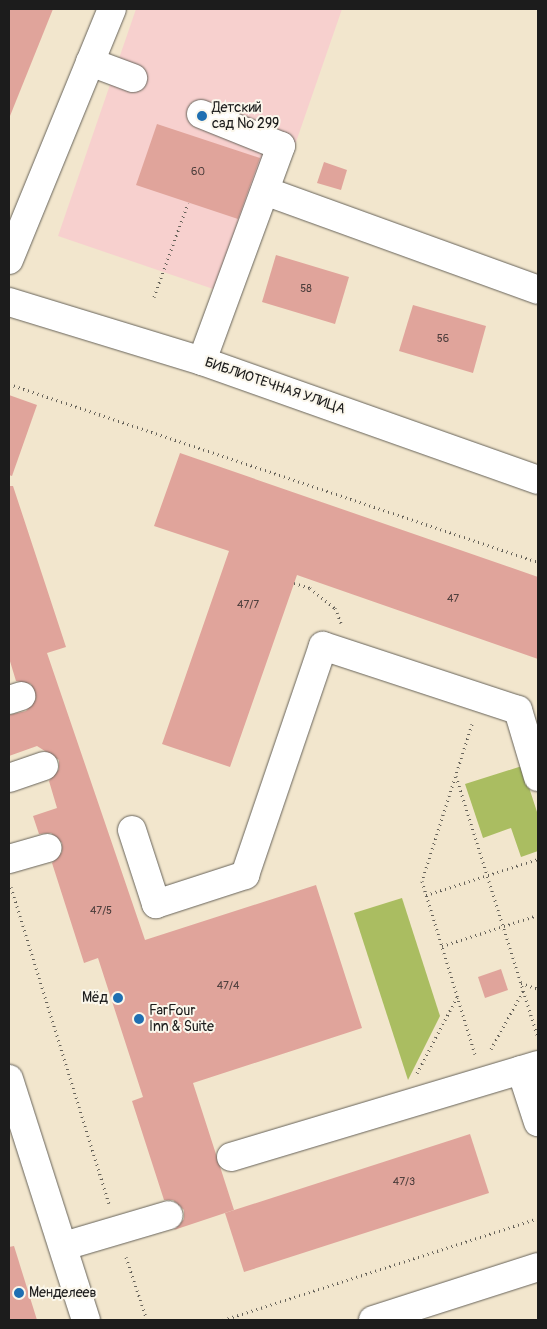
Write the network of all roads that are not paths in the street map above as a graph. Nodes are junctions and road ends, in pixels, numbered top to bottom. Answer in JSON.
{"nodes":[{"id":1,"x":112,"y":9,"type":"edge"},
{"id":2,"x":90,"y":62,"type":"junction"},
{"id":3,"x":133,"y":78,"type":"dead end"},
{"id":4,"x":201,"y":114,"type":"dead end"},
{"id":5,"x":265,"y":192,"type":"junction"},
{"id":6,"x":9,"y":260,"type":"edge"},
{"id":7,"x":538,"y":290,"type":"edge"},
{"id":8,"x":9,"y":302,"type":"edge"},
{"id":9,"x":202,"y":360,"type":"junction"},
{"id":10,"x":538,"y":480,"type":"edge"},
{"id":11,"x":44,"y":766,"type":"dead end"},
{"id":12,"x":538,"y":777,"type":"edge"},
{"id":13,"x":9,"y":778,"type":"edge"},
{"id":14,"x":132,"y":830,"type":"dead end"},
{"id":15,"x":47,"y":848,"type":"dead end"},
{"id":16,"x":9,"y":859,"type":"edge"},
{"id":17,"x":530,"y":1067,"type":"edge"},
{"id":18,"x":9,"y":1079,"type":"edge"},
{"id":19,"x":538,"y":1122,"type":"edge"},
{"id":20,"x":231,"y":1158,"type":"dead end"},
{"id":21,"x":169,"y":1215,"type":"dead end"},
{"id":22,"x":64,"y":1246,"type":"junction"},
{"id":23,"x":538,"y":1268,"type":"edge"},
{"id":24,"x":86,"y":1320,"type":"edge"},
{"id":25,"x":373,"y":1320,"type":"edge"}],
"edges":[{"from":1,"to":2,"type":"street"},
{"from":2,"to":3,"type":"street"},
{"from":2,"to":6,"type":"street"},
{"from":4,"to":5,"type":"street"},
{"from":5,"to":7,"type":"street"},
{"from":5,"to":9,"type":"street"},
{"from":8,"to":9,"type":"street","name":"БИБЛИОТЕЧНАЯ УЛИЦА"},
{"from":9,"to":10,"type":"street","name":"БИБЛИОТЕЧНАЯ УЛИЦА"},
{"from":11,"to":13,"type":"street"},
{"from":12,"to":14,"type":"street"},
{"from":15,"to":16,"type":"street"},
{"from":17,"to":19,"type":"street"},
{"from":17,"to":20,"type":"street"},
{"from":18,"to":22,"type":"street"},
{"from":21,"to":22,"type":"street"},
{"from":22,"to":24,"type":"street"},
{"from":23,"to":25,"type":"street"}]}
